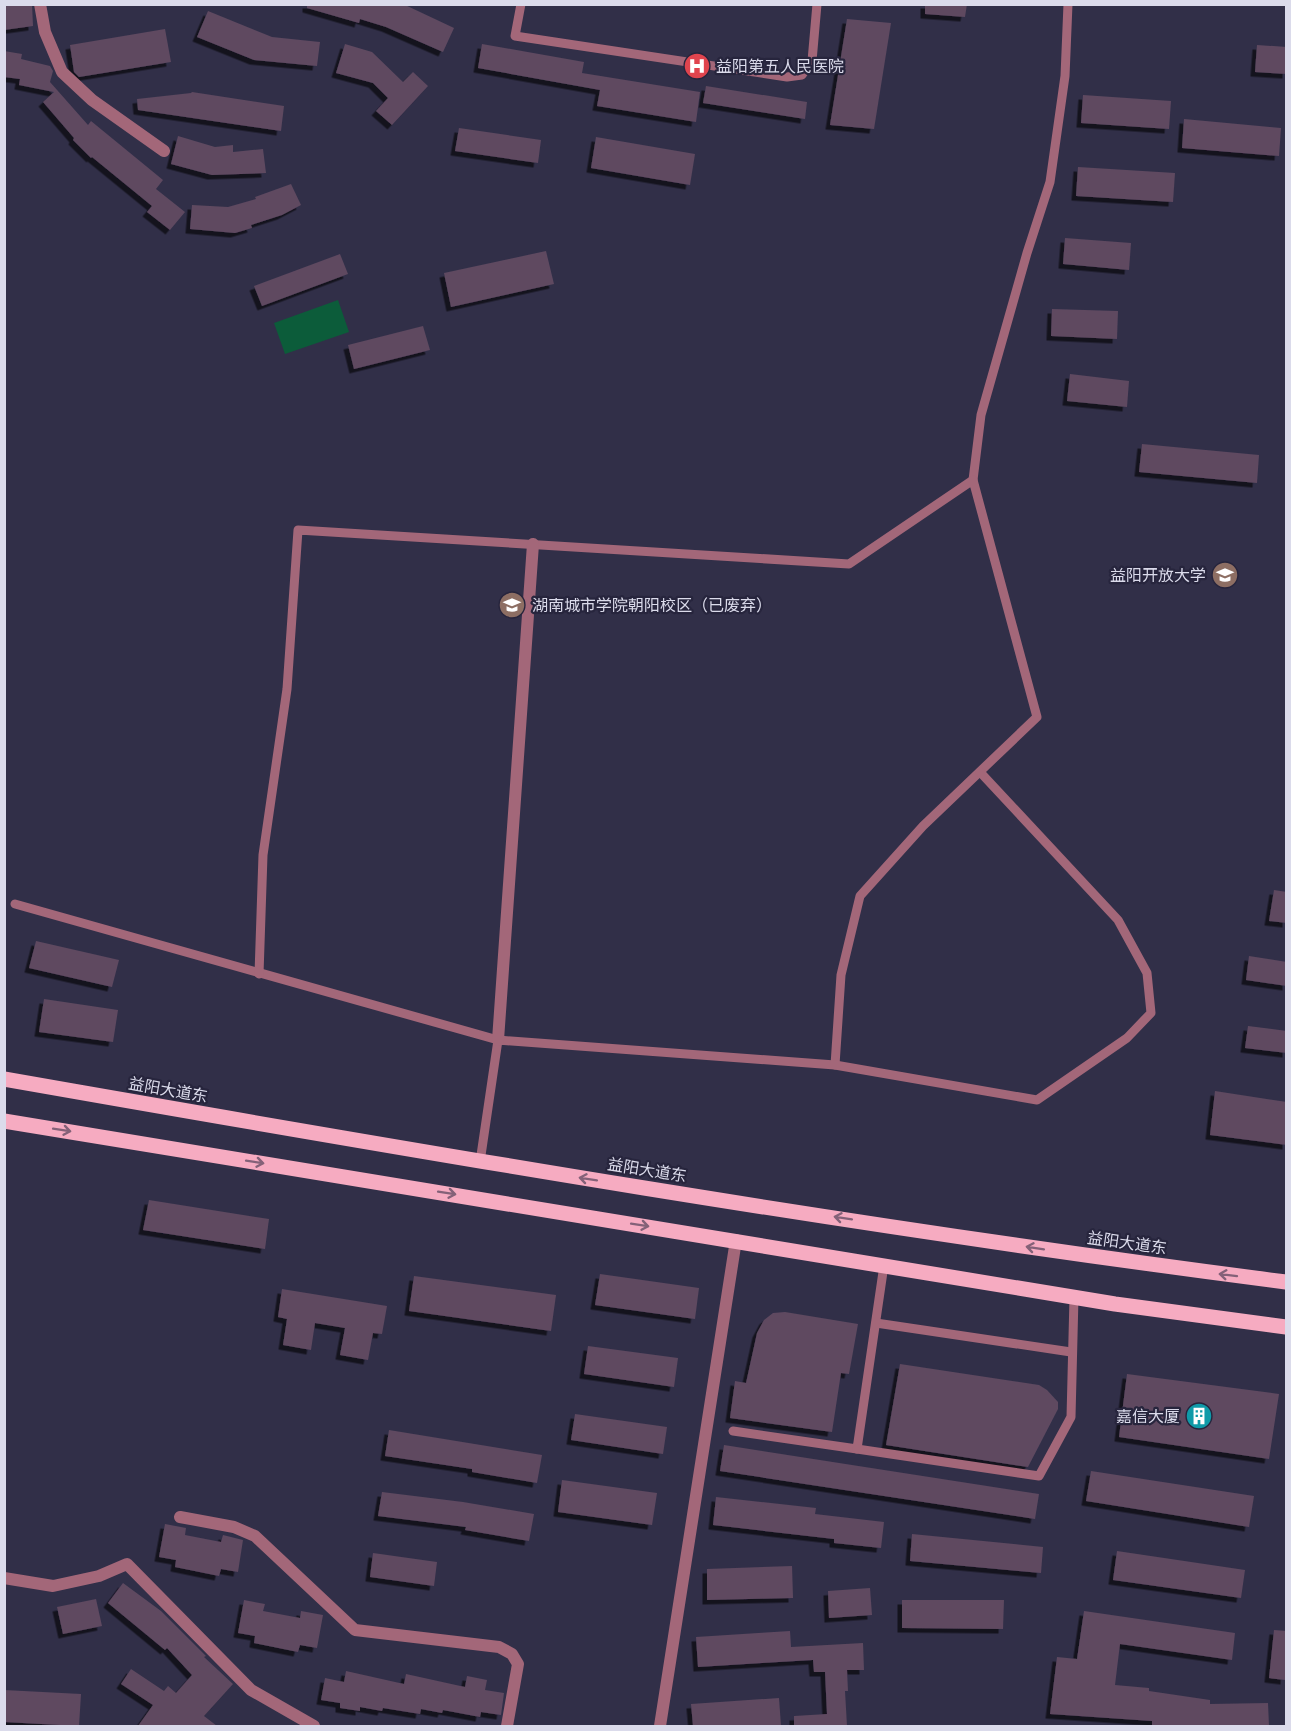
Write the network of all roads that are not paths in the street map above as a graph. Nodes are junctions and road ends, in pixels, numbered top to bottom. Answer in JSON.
{"nodes":[{"id":1,"x":40,"y":4,"type":"edge"},
{"id":2,"x":521,"y":4,"type":"edge"},
{"id":3,"x":817,"y":4,"type":"edge"},
{"id":4,"x":1068,"y":4,"type":"edge"},
{"id":5,"x":164,"y":151,"type":"dead end"},
{"id":6,"x":973,"y":480,"type":"junction"},
{"id":7,"x":533,"y":544,"type":"junction"},
{"id":8,"x":980,"y":772,"type":"junction"},
{"id":9,"x":15,"y":904,"type":"dead end"},
{"id":10,"x":259,"y":974,"type":"junction"},
{"id":11,"x":498,"y":1040,"type":"junction"},
{"id":12,"x":835,"y":1065,"type":"junction"},
{"id":13,"x":4,"y":1079,"type":"edge"},
{"id":14,"x":5,"y":1121,"type":"edge"},
{"id":15,"x":4,"y":1130,"type":"edge"},
{"id":16,"x":480,"y":1162,"type":"junction"},
{"id":17,"x":736,"y":1240,"type":"junction"},
{"id":18,"x":885,"y":1265,"type":"junction"},
{"id":19,"x":1287,"y":1282,"type":"edge"},
{"id":20,"x":1074,"y":1297,"type":"junction"},
{"id":21,"x":876,"y":1323,"type":"junction"},
{"id":22,"x":1287,"y":1327,"type":"edge"},
{"id":23,"x":1071,"y":1352,"type":"junction"},
{"id":24,"x":733,"y":1431,"type":"dead end"},
{"id":25,"x":857,"y":1449,"type":"junction"},
{"id":26,"x":180,"y":1517,"type":"dead end"},
{"id":27,"x":4,"y":1578,"type":"edge"},
{"id":28,"x":314,"y":1726,"type":"edge"},
{"id":29,"x":507,"y":1726,"type":"edge"},
{"id":30,"x":660,"y":1726,"type":"edge"}],
"edges":[{"from":1,"to":5,"type":"street"},
{"from":2,"to":3,"type":"lane"},
{"from":4,"to":6,"type":"lane"},
{"from":6,"to":7,"type":"lane"},
{"from":6,"to":8,"type":"lane"},
{"from":7,"to":10,"type":"lane"},
{"from":7,"to":11,"type":"street"},
{"from":8,"to":12,"type":"lane"},
{"from":8,"to":12,"type":"lane"},
{"from":9,"to":10,"type":"lane"},
{"from":10,"to":11,"type":"lane"},
{"from":11,"to":12,"type":"lane"},
{"from":11,"to":16,"type":"lane"},
{"from":13,"to":16,"type":"main road","name":"益阳大道东"},
{"from":14,"to":15,"type":"street"},
{"from":14,"to":17,"type":"main road","one_way":true},
{"from":19,"to":16,"type":"main road","name":"益阳大道东","one_way":true},
{"from":17,"to":18,"type":"main road"},
{"from":17,"to":30,"type":"street"},
{"from":18,"to":20,"type":"main road"},
{"from":18,"to":21,"type":"lane"},
{"from":20,"to":22,"type":"main road"},
{"from":20,"to":23,"type":"lane"},
{"from":21,"to":23,"type":"lane"},
{"from":21,"to":25,"type":"lane"},
{"from":23,"to":25,"type":"lane"},
{"from":24,"to":25,"type":"lane"},
{"from":26,"to":29,"type":"street"},
{"from":27,"to":28,"type":"street"}]}
